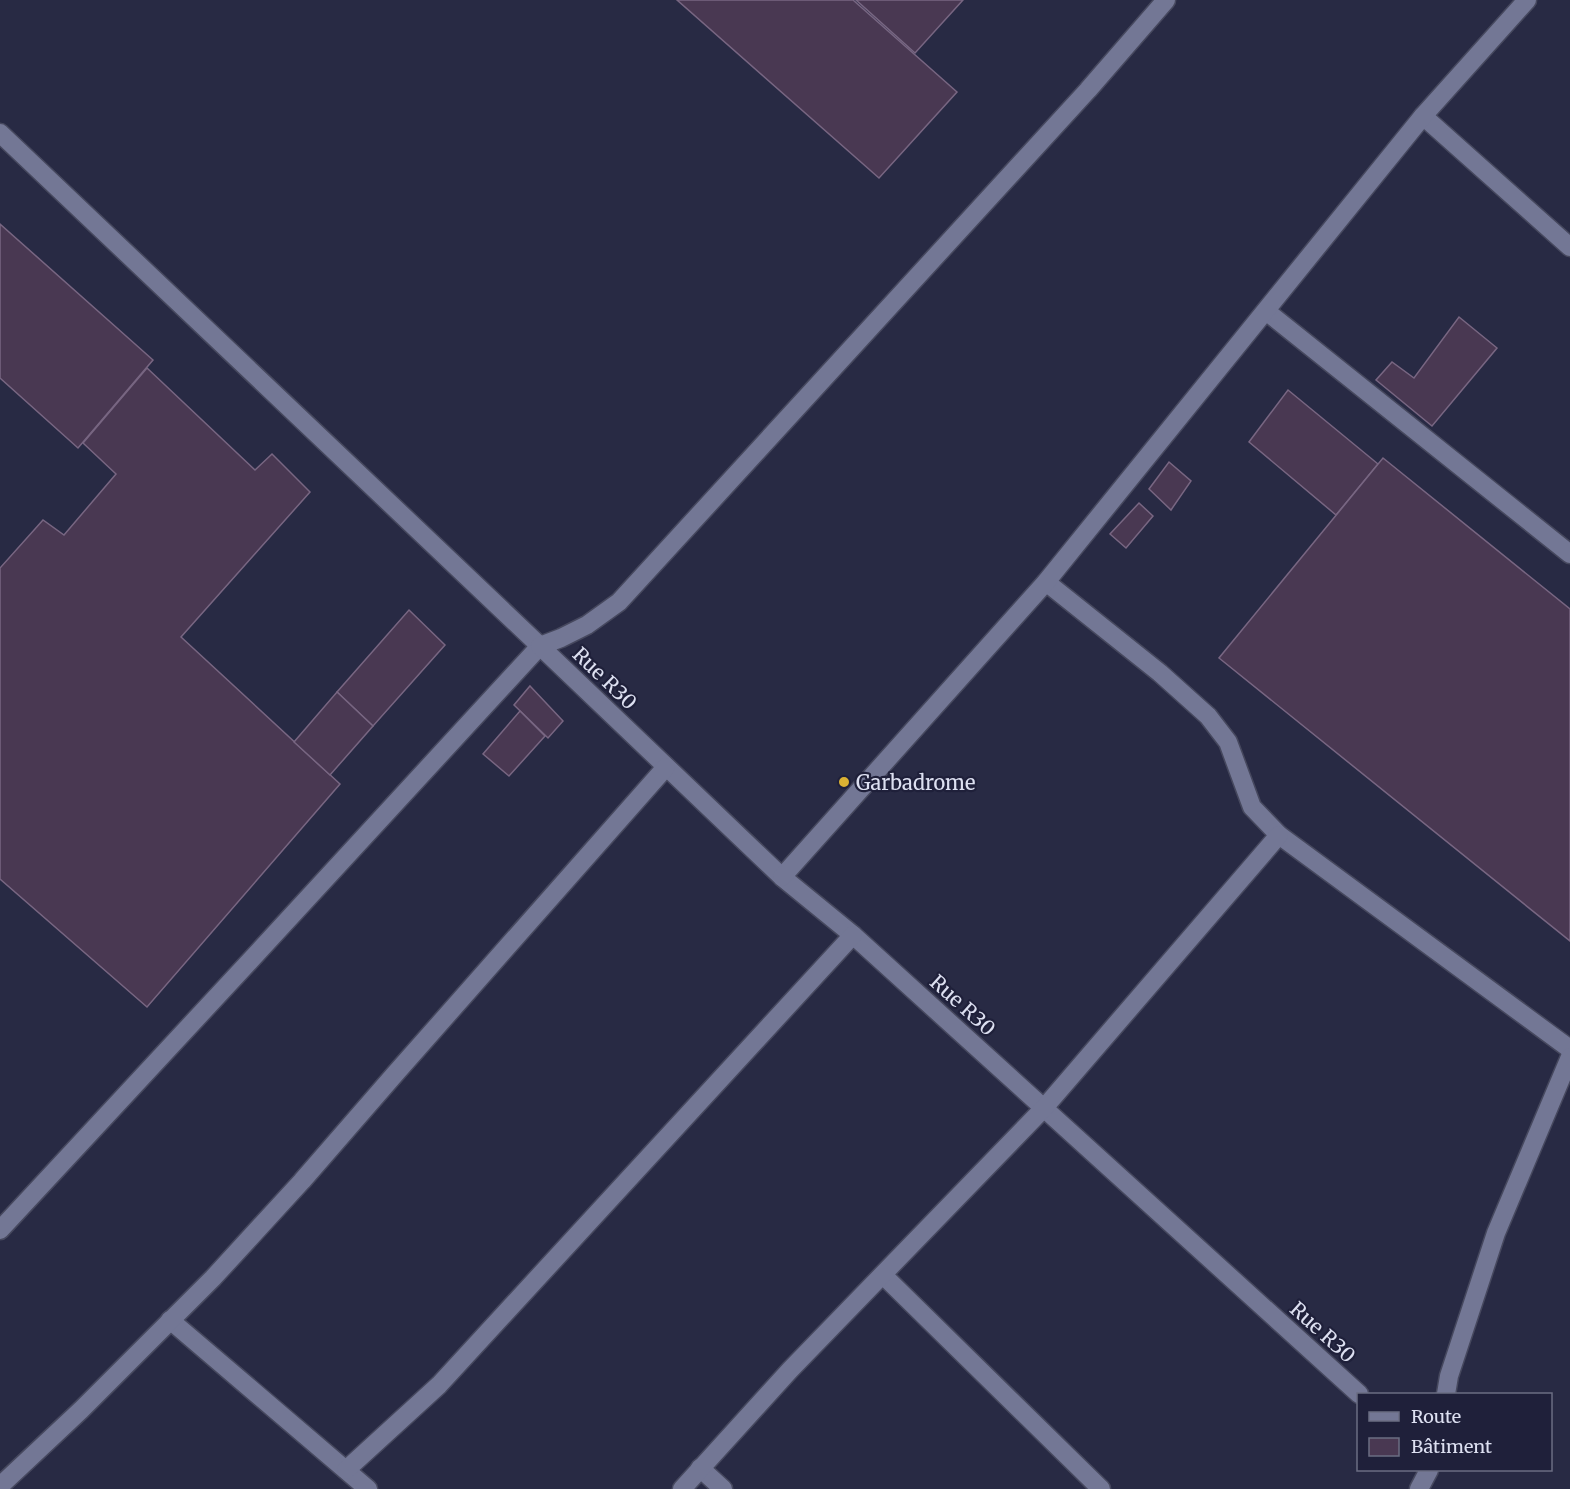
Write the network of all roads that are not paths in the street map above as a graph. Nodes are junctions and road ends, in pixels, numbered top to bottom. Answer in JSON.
{"nodes":[{"id":1,"x":1166,"y":0,"type":"edge"},
{"id":2,"x":1527,"y":0,"type":"edge"},
{"id":3,"x":1423,"y":116,"type":"junction"},
{"id":4,"x":0,"y":133,"type":"edge"},
{"id":5,"x":1570,"y":247,"type":"edge"},
{"id":6,"x":1266,"y":311,"type":"junction"},
{"id":7,"x":1570,"y":554,"type":"edge"},
{"id":8,"x":1046,"y":582,"type":"junction"},
{"id":9,"x":540,"y":646,"type":"junction"},
{"id":10,"x":666,"y":767,"type":"junction"},
{"id":11,"x":1279,"y":835,"type":"junction"},
{"id":12,"x":782,"y":877,"type":"junction"},
{"id":13,"x":853,"y":935,"type":"junction"},
{"id":14,"x":1570,"y":1049,"type":"edge"},
{"id":15,"x":1570,"y":1057,"type":"edge"},
{"id":16,"x":1044,"y":1108,"type":"junction"},
{"id":17,"x":0,"y":1230,"type":"edge"},
{"id":18,"x":883,"y":1275,"type":"junction"},
{"id":19,"x":170,"y":1320,"type":"junction"},
{"id":20,"x":1357,"y":1393,"type":"edge"},
{"id":21,"x":1446,"y":1393,"type":"edge"},
{"id":22,"x":700,"y":1468,"type":"junction"},
{"id":23,"x":346,"y":1470,"type":"junction"},
{"id":24,"x":1428,"y":1471,"type":"edge"},
{"id":25,"x":0,"y":1486,"type":"edge"},
{"id":26,"x":368,"y":1489,"type":"edge"},
{"id":27,"x":682,"y":1489,"type":"edge"},
{"id":28,"x":723,"y":1489,"type":"edge"},
{"id":29,"x":1101,"y":1489,"type":"edge"},
{"id":30,"x":1419,"y":1489,"type":"edge"}],
"edges":[{"from":1,"to":9,"type":"street"},
{"from":2,"to":3,"type":"street"},
{"from":3,"to":5,"type":"street"},
{"from":3,"to":6,"type":"street"},
{"from":4,"to":9,"type":"street","name":"Rue R30"},
{"from":6,"to":7,"type":"street"},
{"from":6,"to":8,"type":"street"},
{"from":8,"to":11,"type":"street"},
{"from":8,"to":12,"type":"street"},
{"from":9,"to":10,"type":"street","name":"Rue R30"},
{"from":9,"to":17,"type":"street"},
{"from":10,"to":12,"type":"street","name":"Rue R30"},
{"from":10,"to":19,"type":"street"},
{"from":11,"to":14,"type":"street"},
{"from":11,"to":16,"type":"street"},
{"from":12,"to":13,"type":"street","name":"Rue R30"},
{"from":13,"to":16,"type":"street","name":"Rue R30"},
{"from":13,"to":23,"type":"street"},
{"from":15,"to":21,"type":"street"},
{"from":16,"to":18,"type":"street"},
{"from":16,"to":20,"type":"street","name":"Rue R30"},
{"from":18,"to":22,"type":"street"},
{"from":18,"to":29,"type":"street"},
{"from":19,"to":23,"type":"street"},
{"from":19,"to":25,"type":"street"},
{"from":22,"to":27,"type":"street"},
{"from":22,"to":28,"type":"street"},
{"from":23,"to":26,"type":"street"},
{"from":24,"to":30,"type":"street"}]}
